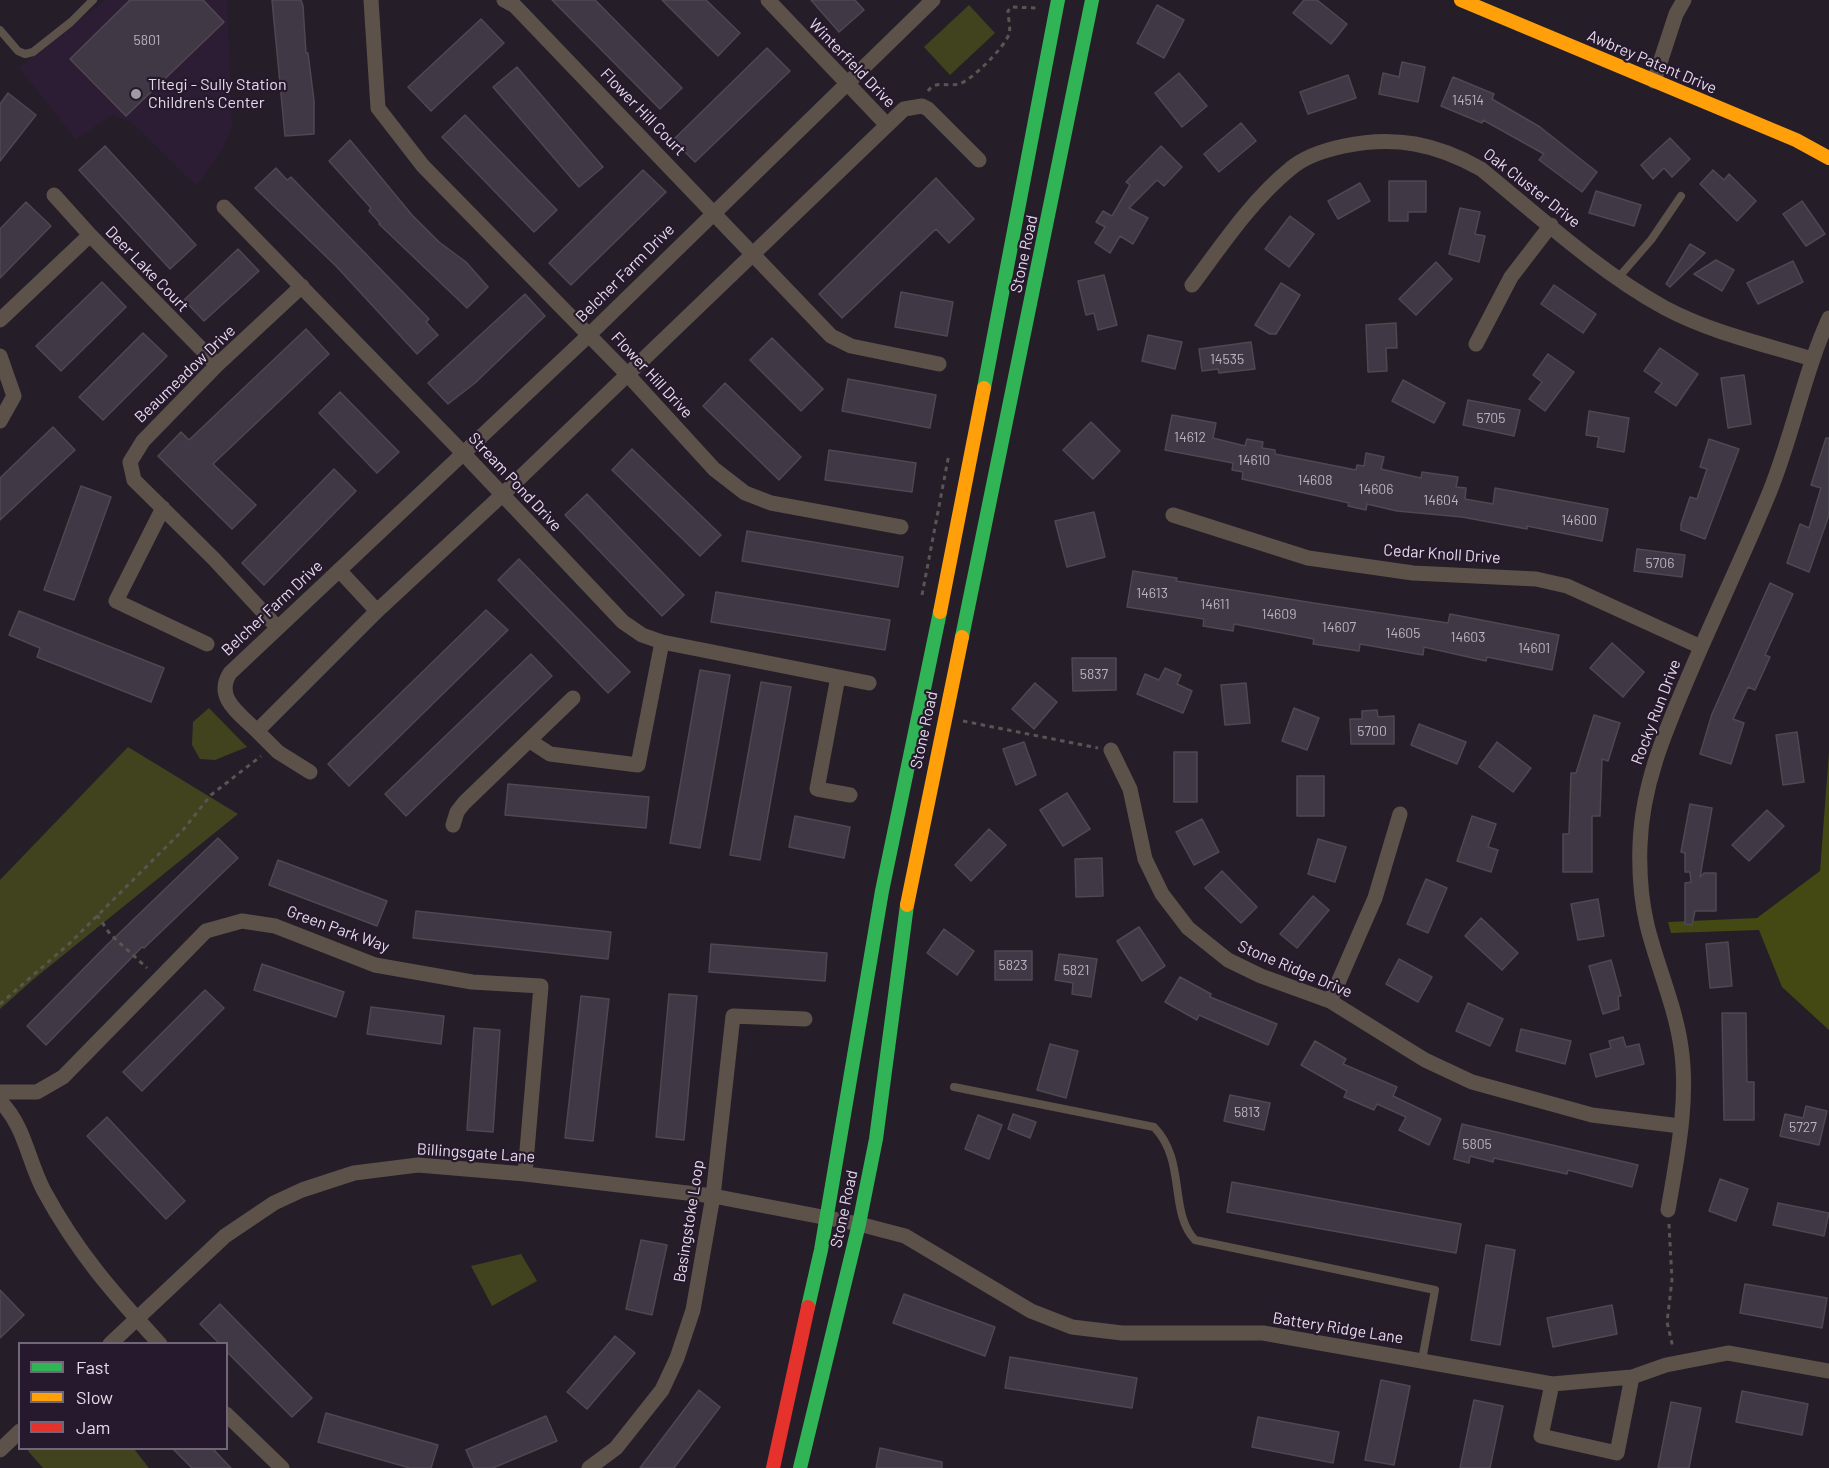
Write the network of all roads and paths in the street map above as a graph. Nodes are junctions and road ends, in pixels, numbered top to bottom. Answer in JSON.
{"nodes":[{"id":1,"x":93,"y":0,"type":"edge"},
{"id":2,"x":371,"y":0,"type":"edge"},
{"id":3,"x":504,"y":0,"type":"edge"},
{"id":4,"x":768,"y":0,"type":"edge"},
{"id":5,"x":933,"y":0,"type":"edge"},
{"id":6,"x":1092,"y":0,"type":"edge"},
{"id":7,"x":1461,"y":0,"type":"edge"},
{"id":8,"x":1684,"y":0,"type":"edge"},
{"id":9,"x":1057,"y":6,"type":"edge"},
{"id":10,"x":0,"y":30,"type":"edge"},
{"id":11,"x":1654,"y":81,"type":"junction"},
{"id":12,"x":846,"y":83,"type":"junction"},
{"id":13,"x":922,"y":106,"type":"junction"},
{"id":14,"x":886,"y":124,"type":"junction"},
{"id":15,"x":1829,"y":158,"type":"edge"},
{"id":16,"x":979,"y":160,"type":"dead end"},
{"id":17,"x":54,"y":195,"type":"dead end"},
{"id":18,"x":1681,"y":196,"type":"dead end"},
{"id":19,"x":224,"y":207,"type":"dead end"},
{"id":20,"x":714,"y":211,"type":"junction"},
{"id":21,"x":1551,"y":225,"type":"junction"},
{"id":22,"x":90,"y":235,"type":"junction"},
{"id":23,"x":753,"y":253,"type":"junction"},
{"id":24,"x":1618,"y":278,"type":"junction"},
{"id":25,"x":1192,"y":285,"type":"dead end"},
{"id":26,"x":302,"y":286,"type":"junction"},
{"id":27,"x":1829,"y":318,"type":"edge"},
{"id":28,"x":0,"y":320,"type":"edge"},
{"id":29,"x":589,"y":335,"type":"junction"},
{"id":30,"x":1476,"y":344,"type":"dead end"},
{"id":31,"x":0,"y":356,"type":"edge"},
{"id":32,"x":1812,"y":359,"type":"junction"},
{"id":33,"x":939,"y":364,"type":"dead end"},
{"id":34,"x":217,"y":365,"type":"junction"},
{"id":35,"x":628,"y":375,"type":"junction"},
{"id":36,"x":0,"y":421,"type":"edge"},
{"id":37,"x":463,"y":453,"type":"junction"},
{"id":38,"x":502,"y":495,"type":"junction"},
{"id":39,"x":163,"y":508,"type":"junction"},
{"id":40,"x":1173,"y":515,"type":"dead end"},
{"id":41,"x":901,"y":527,"type":"dead end"},
{"id":42,"x":339,"y":570,"type":"junction"},
{"id":43,"x":377,"y":611,"type":"junction"},
{"id":44,"x":277,"y":627,"type":"junction"},
{"id":45,"x":662,"y":642,"type":"junction"},
{"id":46,"x":207,"y":644,"type":"dead end"},
{"id":47,"x":1701,"y":647,"type":"junction"},
{"id":48,"x":838,"y":677,"type":"junction"},
{"id":49,"x":869,"y":682,"type":"dead end"},
{"id":50,"x":573,"y":698,"type":"dead end"},
{"id":51,"x":944,"y":718,"type":"junction"},
{"id":52,"x":257,"y":731,"type":"junction"},
{"id":53,"x":530,"y":741,"type":"junction"},
{"id":54,"x":272,"y":747,"type":"junction"},
{"id":55,"x":1111,"y":750,"type":"joint"},
{"id":56,"x":310,"y":772,"type":"dead end"},
{"id":57,"x":850,"y":795,"type":"dead end"},
{"id":58,"x":1400,"y":814,"type":"dead end"},
{"id":59,"x":453,"y":825,"type":"dead end"},
{"id":60,"x":97,"y":915,"type":"junction"},
{"id":61,"x":159,"y":979,"type":"junction"},
{"id":62,"x":1330,"y":1001,"type":"junction"},
{"id":63,"x":0,"y":1004,"type":"edge"},
{"id":64,"x":805,"y":1019,"type":"dead end"},
{"id":65,"x":954,"y":1087,"type":"dead end"},
{"id":66,"x":0,"y":1092,"type":"edge"},
{"id":67,"x":0,"y":1101,"type":"edge"},
{"id":68,"x":1680,"y":1126,"type":"junction"},
{"id":69,"x":525,"y":1174,"type":"junction"},
{"id":70,"x":713,"y":1196,"type":"junction"},
{"id":71,"x":1668,"y":1210,"type":"joint"},
{"id":72,"x":828,"y":1218,"type":"junction"},
{"id":73,"x":859,"y":1224,"type":"junction"},
{"id":74,"x":136,"y":1318,"type":"junction"},
{"id":75,"x":112,"y":1342,"type":"edge"},
{"id":76,"x":158,"y":1342,"type":"edge"},
{"id":77,"x":1422,"y":1360,"type":"junction"},
{"id":78,"x":1677,"y":1363,"type":"junction"},
{"id":79,"x":1829,"y":1371,"type":"edge"},
{"id":80,"x":1632,"y":1377,"type":"junction"},
{"id":81,"x":1552,"y":1384,"type":"junction"},
{"id":82,"x":228,"y":1416,"type":"edge"},
{"id":83,"x":18,"y":1433,"type":"edge"},
{"id":84,"x":0,"y":1450,"type":"edge"},
{"id":85,"x":282,"y":1468,"type":"edge"},
{"id":86,"x":589,"y":1468,"type":"edge"},
{"id":87,"x":773,"y":1468,"type":"edge"},
{"id":88,"x":800,"y":1468,"type":"edge"}],
"edges":[{"from":1,"to":10,"type":"lane"},
{"from":2,"to":29,"type":"street","name":"Flower Hill Drive"},
{"from":3,"to":20,"type":"street","name":"Flower Hill Court"},
{"from":4,"to":12,"type":"street","name":"Winterfield Drive"},
{"from":5,"to":12,"type":"street","name":"Belcher Farm Drive"},
{"from":6,"to":51,"type":"main road","name":"Stone Road"},
{"from":7,"to":11,"type":"main road","name":"Awbrey Patent Drive"},
{"from":8,"to":11,"type":"street"},
{"from":9,"to":13,"type":"path"},
{"from":9,"to":72,"type":"main road","name":"Stone Road"},
{"from":11,"to":15,"type":"main road","name":"Awbrey Patent Drive"},
{"from":12,"to":14,"type":"street","name":"Winterfield Drive"},
{"from":12,"to":20,"type":"street","name":"Belcher Farm Drive"},
{"from":13,"to":14,"type":"street"},
{"from":13,"to":16,"type":"street"},
{"from":14,"to":23,"type":"street"},
{"from":17,"to":22,"type":"street","name":"Deer Lake Court"},
{"from":18,"to":24,"type":"lane"},
{"from":19,"to":26,"type":"street","name":"Stream Pond Drive"},
{"from":20,"to":23,"type":"street","name":"Flower Hill Court"},
{"from":20,"to":29,"type":"street","name":"Belcher Farm Drive"},
{"from":21,"to":24,"type":"street","name":"Oak Cluster Drive"},
{"from":21,"to":25,"type":"street","name":"Oak Cluster Drive"},
{"from":21,"to":30,"type":"street"},
{"from":22,"to":28,"type":"street"},
{"from":22,"to":34,"type":"street","name":"Deer Lake Court"},
{"from":23,"to":33,"type":"street","name":"Flower Hill Court"},
{"from":23,"to":35,"type":"street"},
{"from":24,"to":32,"type":"street","name":"Oak Cluster Drive"},
{"from":26,"to":34,"type":"street","name":"Beaumeadow Drive"},
{"from":26,"to":37,"type":"street","name":"Stream Pond Drive"},
{"from":27,"to":32,"type":"street","name":"Rocky Run Drive"},
{"from":29,"to":35,"type":"street","name":"Flower Hill Drive"},
{"from":29,"to":37,"type":"street","name":"Belcher Farm Drive"},
{"from":31,"to":36,"type":"street"},
{"from":32,"to":47,"type":"street","name":"Rocky Run Drive"},
{"from":34,"to":39,"type":"street","name":"Beaumeadow Drive"},
{"from":35,"to":38,"type":"street"},
{"from":35,"to":41,"type":"street","name":"Flower Hill Drive"},
{"from":37,"to":38,"type":"street","name":"Stream Pond Drive"},
{"from":37,"to":42,"type":"street","name":"Belcher Farm Drive"},
{"from":38,"to":43,"type":"street"},
{"from":38,"to":45,"type":"street","name":"Stream Pond Drive"},
{"from":39,"to":44,"type":"street","name":"Beaumeadow Drive"},
{"from":39,"to":46,"type":"street"},
{"from":40,"to":47,"type":"street","name":"Cedar Knoll Drive"},
{"from":42,"to":43,"type":"street","name":"Belcher Farm Drive"},
{"from":42,"to":44,"type":"street","name":"Belcher Farm Drive"},
{"from":43,"to":52,"type":"street"},
{"from":44,"to":52,"type":"street","name":"Belcher Farm Drive"},
{"from":45,"to":48,"type":"street","name":"Stream Pond Drive"},
{"from":45,"to":53,"type":"street"},
{"from":47,"to":68,"type":"street","name":"Rocky Run Drive"},
{"from":48,"to":49,"type":"street","name":"Stream Pond Drive"},
{"from":48,"to":57,"type":"street"},
{"from":50,"to":53,"type":"street"},
{"from":51,"to":55,"type":"path"},
{"from":51,"to":73,"type":"main road","name":"Stone Road"},
{"from":52,"to":54,"type":"street","name":"Belcher Farm Drive"},
{"from":53,"to":59,"type":"street"},
{"from":54,"to":56,"type":"street","name":"Belcher Farm Drive"},
{"from":54,"to":60,"type":"path"},
{"from":55,"to":62,"type":"street","name":"Stone Ridge Drive"},
{"from":58,"to":62,"type":"street"},
{"from":60,"to":61,"type":"path"},
{"from":60,"to":63,"type":"path"},
{"from":61,"to":66,"type":"street","name":"Green Park Way"},
{"from":61,"to":69,"type":"street","name":"Green Park Way"},
{"from":62,"to":68,"type":"street","name":"Stone Ridge Drive"},
{"from":64,"to":70,"type":"street","name":"Basingstoke Loop"},
{"from":65,"to":77,"type":"lane"},
{"from":67,"to":74,"type":"street"},
{"from":68,"to":71,"type":"street","name":"Rocky Run Drive"},
{"from":69,"to":70,"type":"street","name":"Billingsgate Lane"},
{"from":69,"to":74,"type":"street","name":"Billingsgate Lane"},
{"from":70,"to":72,"type":"street","name":"Billingsgate Lane"},
{"from":70,"to":86,"type":"street","name":"Basingstoke Loop"},
{"from":71,"to":78,"type":"path"},
{"from":72,"to":73,"type":"street","name":"Billingsgate Lane"},
{"from":72,"to":87,"type":"main road","name":"Stone Road"},
{"from":73,"to":77,"type":"street","name":"Battery Ridge Lane"},
{"from":73,"to":88,"type":"main road","name":"Stone Road"},
{"from":74,"to":75,"type":"street","name":"Billingsgate Lane"},
{"from":74,"to":76,"type":"street"},
{"from":77,"to":81,"type":"street","name":"Battery Ridge Lane"},
{"from":78,"to":79,"type":"street","name":"Battery Ridge Lane"},
{"from":78,"to":80,"type":"street","name":"Battery Ridge Lane"},
{"from":80,"to":81,"type":"street","name":"Battery Ridge Lane"},
{"from":80,"to":81,"type":"street"},
{"from":82,"to":85,"type":"street"},
{"from":83,"to":84,"type":"street"}]}
